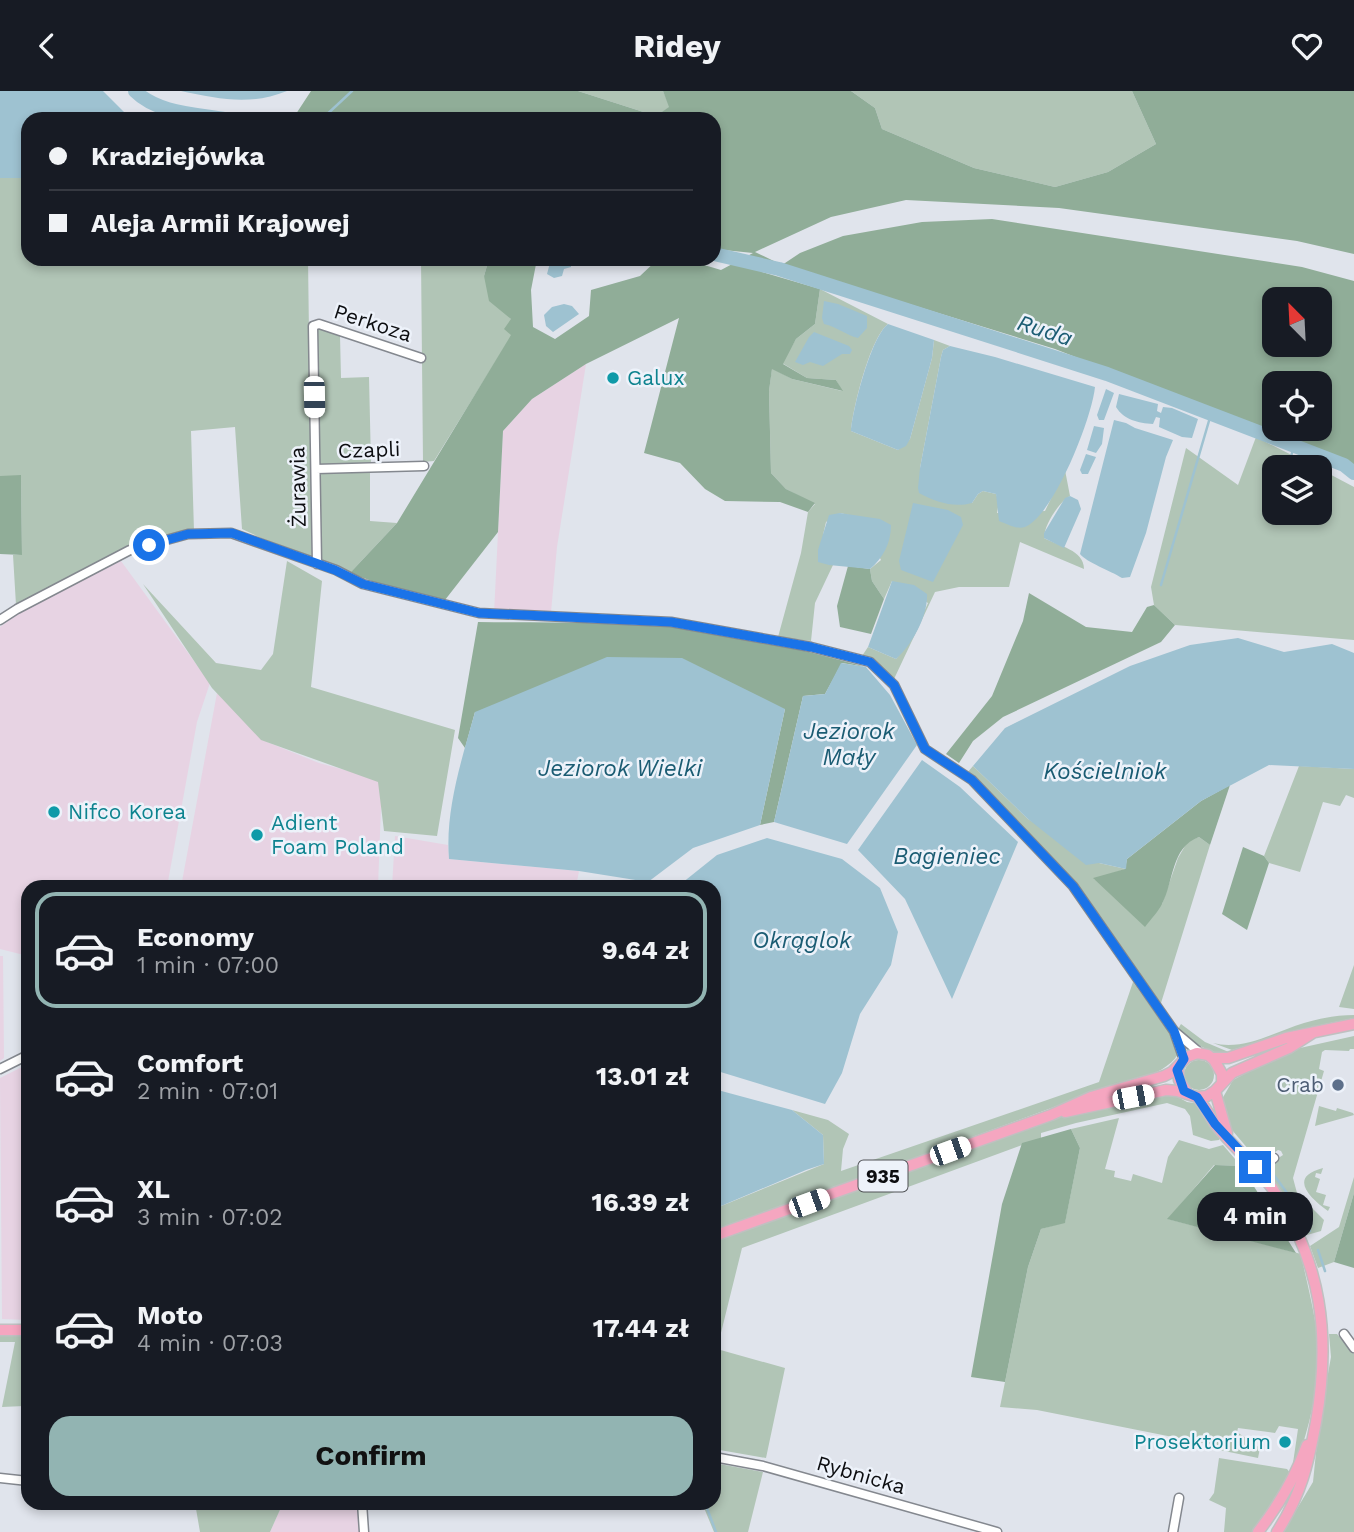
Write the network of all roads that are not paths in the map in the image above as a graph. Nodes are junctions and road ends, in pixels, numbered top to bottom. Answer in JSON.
{"nodes":[{"id":1,"x":313,"y":326,"type":"joint"},
{"id":2,"x":421,"y":358,"type":"dead end"},
{"id":3,"x":424,"y":466,"type":"dead end"},
{"id":4,"x":316,"y":469,"type":"junction"},
{"id":5,"x":317,"y":563,"type":"junction"},
{"id":6,"x":0,"y":620,"type":"edge"},
{"id":7,"x":1354,"y":1024,"type":"edge"},
{"id":8,"x":1174,"y":1031,"type":"junction"},
{"id":9,"x":1314,"y":1032,"type":"junction"},
{"id":10,"x":1200,"y":1053,"type":"junction"},
{"id":11,"x":21,"y":1058,"type":"edge"},
{"id":12,"x":1212,"y":1058,"type":"junction"},
{"id":13,"x":1181,"y":1063,"type":"junction"},
{"id":14,"x":0,"y":1069,"type":"edge"},
{"id":15,"x":1222,"y":1082,"type":"junction"},
{"id":16,"x":1215,"y":1091,"type":"junction"},
{"id":17,"x":1193,"y":1096,"type":"junction"},
{"id":18,"x":1051,"y":1115,"type":"junction"},
{"id":19,"x":1228,"y":1136,"type":"junction"},
{"id":20,"x":1274,"y":1158,"type":"dead end"},
{"id":21,"x":1257,"y":1171,"type":"junction"},
{"id":22,"x":721,"y":1233,"type":"edge"},
{"id":23,"x":0,"y":1330,"type":"edge"},
{"id":24,"x":21,"y":1330,"type":"edge"},
{"id":25,"x":1344,"y":1334,"type":"dead end"},
{"id":26,"x":1354,"y":1348,"type":"edge"},
{"id":27,"x":1318,"y":1411,"type":"junction"},
{"id":28,"x":721,"y":1458,"type":"edge"},
{"id":29,"x":0,"y":1478,"type":"edge"},
{"id":30,"x":21,"y":1480,"type":"edge"},
{"id":31,"x":1179,"y":1498,"type":"dead end"},
{"id":32,"x":362,"y":1510,"type":"edge"},
{"id":33,"x":364,"y":1532,"type":"edge"},
{"id":34,"x":997,"y":1532,"type":"edge"},
{"id":35,"x":1173,"y":1532,"type":"edge"},
{"id":36,"x":1258,"y":1532,"type":"edge"},
{"id":37,"x":1277,"y":1532,"type":"edge"}],
"edges":[{"from":1,"to":2,"type":"street","name":"Perkoza"},
{"from":1,"to":4,"type":"street","name":"Żurawia"},
{"from":3,"to":4,"type":"street","name":"Czapli"},
{"from":4,"to":5,"type":"street","name":"Żurawia"},
{"from":5,"to":6,"type":"street"},
{"from":5,"to":8,"type":"street"},
{"from":7,"to":9,"type":"main road"},
{"from":8,"to":10,"type":"street"},
{"from":8,"to":13,"type":"street"},
{"from":9,"to":12,"type":"main road"},
{"from":9,"to":15,"type":"main road"},
{"from":10,"to":12,"type":"main road"},
{"from":10,"to":13,"type":"main road"},
{"from":11,"to":14,"type":"street"},
{"from":12,"to":15,"type":"main road"},
{"from":13,"to":17,"type":"main road"},
{"from":13,"to":18,"type":"main road","number":"935"},
{"from":15,"to":16,"type":"main road"},
{"from":16,"to":17,"type":"main road"},
{"from":16,"to":19,"type":"main road"},
{"from":17,"to":18,"type":"main road","number":"935"},
{"from":17,"to":19,"type":"main road"},
{"from":18,"to":22,"type":"main road","number":"935"},
{"from":19,"to":21,"type":"main road"},
{"from":20,"to":21,"type":"street"},
{"from":21,"to":27,"type":"main road"},
{"from":23,"to":24,"type":"main road"},
{"from":25,"to":26,"type":"street"},
{"from":27,"to":36,"type":"main road"},
{"from":27,"to":37,"type":"main road"},
{"from":28,"to":34,"type":"street","name":"Rybnicka"},
{"from":29,"to":30,"type":"street"},
{"from":31,"to":35,"type":"street"},
{"from":32,"to":33,"type":"street"}]}
